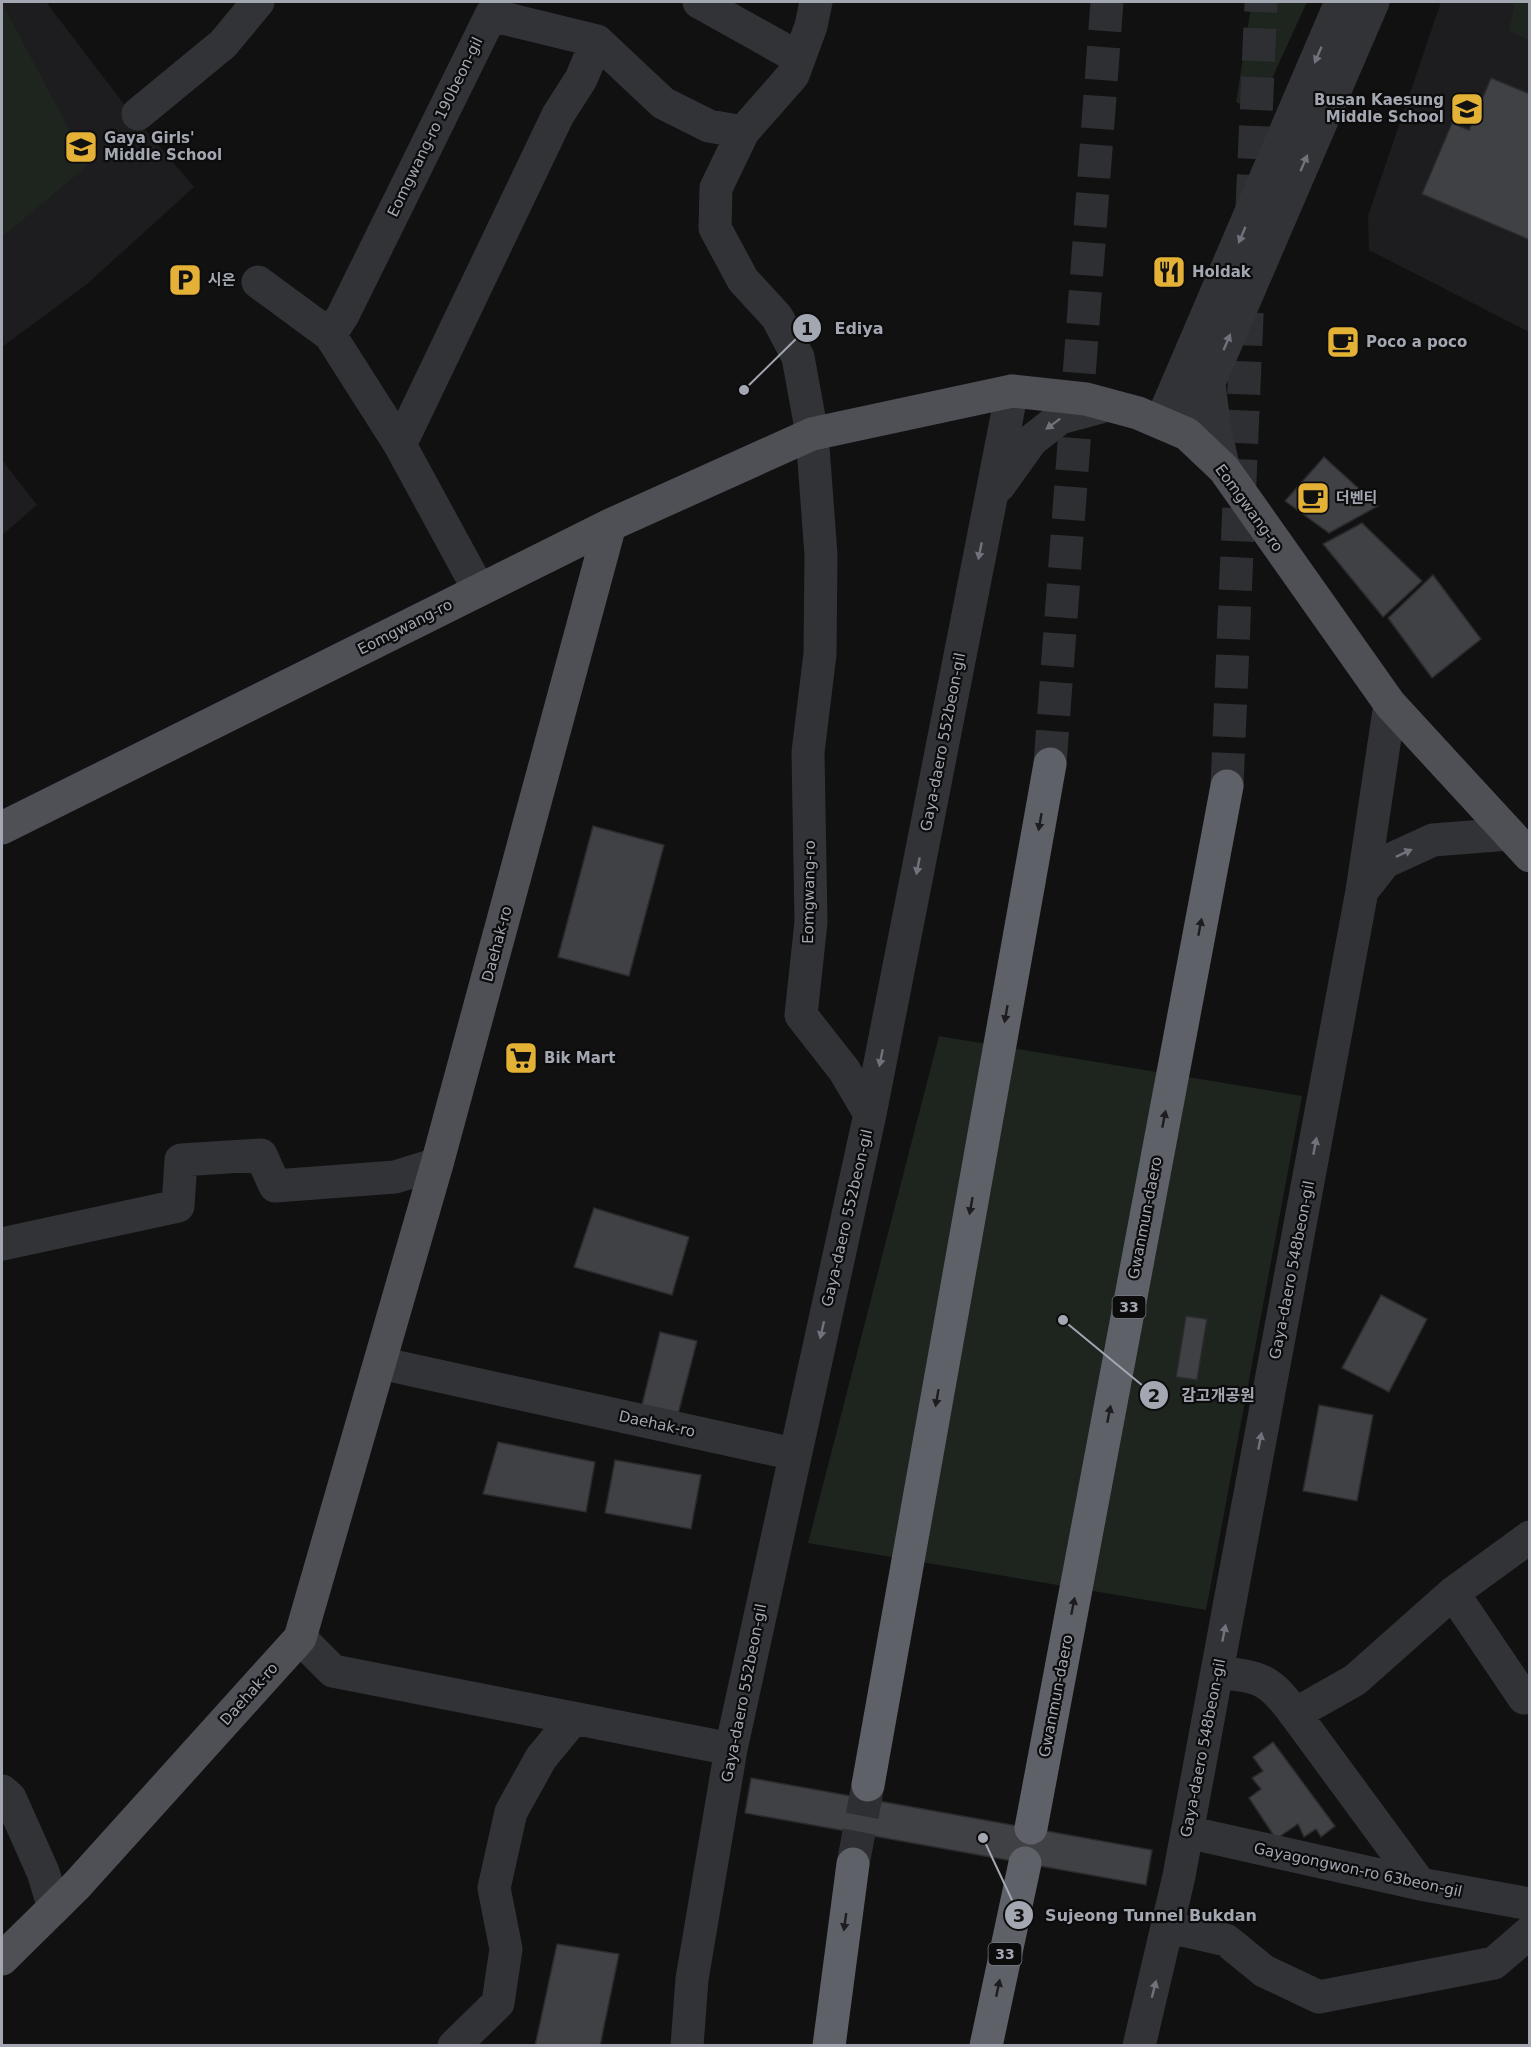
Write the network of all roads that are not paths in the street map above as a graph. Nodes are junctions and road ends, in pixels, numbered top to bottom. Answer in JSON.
{"nodes":[{"id":1,"x":258,"y":2,"type":"edge"},
{"id":2,"x":699,"y":2,"type":"edge"},
{"id":3,"x":816,"y":2,"type":"edge"},
{"id":4,"x":1341,"y":2,"type":"edge"},
{"id":5,"x":1373,"y":2,"type":"edge"},
{"id":6,"x":597,"y":41,"type":"junction"},
{"id":7,"x":799,"y":58,"type":"junction"},
{"id":8,"x":138,"y":114,"type":"dead end"},
{"id":9,"x":743,"y":132,"type":"junction"},
{"id":10,"x":258,"y":282,"type":"dead end"},
{"id":11,"x":330,"y":334,"type":"junction"},
{"id":12,"x":1209,"y":384,"type":"junction"},
{"id":13,"x":1012,"y":391,"type":"junction"},
{"id":14,"x":1108,"y":405,"type":"junction"},
{"id":15,"x":1174,"y":428,"type":"junction"},
{"id":16,"x":812,"y":434,"type":"junction"},
{"id":17,"x":400,"y":445,"type":"junction"},
{"id":18,"x":1224,"y":469,"type":"junction"},
{"id":19,"x":990,"y":500,"type":"junction"},
{"id":20,"x":610,"y":525,"type":"junction"},
{"id":21,"x":478,"y":590,"type":"junction"},
{"id":22,"x":1390,"y":704,"type":"junction"},
{"id":23,"x":1050,"y":764,"type":"tunnel mouth"},
{"id":24,"x":1227,"y":786,"type":"tunnel mouth"},
{"id":25,"x":2,"y":828,"type":"edge"},
{"id":26,"x":1519,"y":845,"type":"edge"},
{"id":27,"x":1362,"y":891,"type":"junction"},
{"id":28,"x":870,"y":1114,"type":"junction"},
{"id":29,"x":437,"y":1164,"type":"junction"},
{"id":30,"x":2,"y":1245,"type":"edge"},
{"id":31,"x":380,"y":1363,"type":"junction"},
{"id":32,"x":794,"y":1455,"type":"junction"},
{"id":33,"x":1530,"y":1537,"type":"edge"},
{"id":34,"x":1453,"y":1593,"type":"junction"},
{"id":35,"x":300,"y":1638,"type":"junction"},
{"id":36,"x":1217,"y":1672,"type":"junction"},
{"id":37,"x":1524,"y":1698,"type":"dead end"},
{"id":38,"x":1295,"y":1714,"type":"junction"},
{"id":39,"x":574,"y":1718,"type":"junction"},
{"id":40,"x":731,"y":1749,"type":"junction"},
{"id":41,"x":868,"y":1785,"type":"tunnel mouth"},
{"id":42,"x":2,"y":1791,"type":"edge"},
{"id":43,"x":1031,"y":1828,"type":"dead end"},
{"id":44,"x":1187,"y":1832,"type":"junction"},
{"id":45,"x":1025,"y":1863,"type":"dead end"},
{"id":46,"x":853,"y":1864,"type":"tunnel mouth"},
{"id":47,"x":1420,"y":1884,"type":"junction"},
{"id":48,"x":1530,"y":1904,"type":"edge"},
{"id":49,"x":54,"y":1908,"type":"junction"},
{"id":50,"x":1169,"y":1927,"type":"junction"},
{"id":51,"x":1530,"y":1932,"type":"edge"},
{"id":52,"x":2,"y":1959,"type":"edge"},
{"id":53,"x":454,"y":2046,"type":"edge"},
{"id":54,"x":687,"y":2046,"type":"edge"},
{"id":55,"x":829,"y":2046,"type":"edge"},
{"id":56,"x":986,"y":2046,"type":"edge"},
{"id":57,"x":1139,"y":2046,"type":"edge"}],
"edges":[{"from":1,"to":8,"type":"street"},
{"from":2,"to":7,"type":"street"},
{"from":3,"to":7,"type":"street"},
{"from":4,"to":15,"type":"street","one_way":true},
{"from":12,"to":5,"type":"street","one_way":true},
{"from":6,"to":9,"type":"street","name":"Eomgwang-ro 190beon-gil"},
{"from":6,"to":11,"type":"street","name":"Eomgwang-ro 190beon-gil"},
{"from":6,"to":17,"type":"street"},
{"from":7,"to":9,"type":"street"},
{"from":9,"to":16,"type":"street"},
{"from":10,"to":11,"type":"street"},
{"from":11,"to":17,"type":"street"},
{"from":12,"to":15,"type":"street"},
{"from":12,"to":18,"type":"street"},
{"from":13,"to":14,"type":"main road","name":"Eomgwang-ro"},
{"from":13,"to":16,"type":"main road","name":"Eomgwang-ro"},
{"from":13,"to":19,"type":"street","name":"Gaya-daero 552beon-gil"},
{"from":14,"to":15,"type":"main road","name":"Eomgwang-ro"},
{"from":14,"to":19,"type":"street","one_way":true},
{"from":15,"to":18,"type":"main road","name":"Eomgwang-ro"},
{"from":16,"to":20,"type":"main road","name":"Eomgwang-ro"},
{"from":16,"to":28,"type":"street","name":"Eomgwang-ro"},
{"from":17,"to":21,"type":"street"},
{"from":18,"to":22,"type":"main road","name":"Eomgwang-ro"},
{"from":19,"to":28,"type":"street","name":"Gaya-daero 552beon-gil","one_way":true},
{"from":20,"to":21,"type":"main road","name":"Eomgwang-ro"},
{"from":20,"to":29,"type":"main road","name":"Daehak-ro"},
{"from":21,"to":25,"type":"main road","name":"Eomgwang-ro"},
{"from":22,"to":26,"type":"main road","name":"Eomgwang-ro"},
{"from":22,"to":27,"type":"street","name":"Gaya-daero 548beon-gil"},
{"from":23,"to":41,"type":"highway","one_way":true},
{"from":43,"to":24,"type":"highway","name":"Gwanmun-daero","number":"33","one_way":true},
{"from":27,"to":26,"type":"street","one_way":true},
{"from":36,"to":27,"type":"street","name":"Gaya-daero 548beon-gil","one_way":true},
{"from":28,"to":32,"type":"street","name":"Gaya-daero 552beon-gil","one_way":true},
{"from":29,"to":30,"type":"street"},
{"from":29,"to":31,"type":"main road","name":"Daehak-ro"},
{"from":31,"to":32,"type":"street","name":"Daehak-ro"},
{"from":31,"to":35,"type":"main road","name":"Daehak-ro"},
{"from":32,"to":40,"type":"street","name":"Gaya-daero 552beon-gil"},
{"from":33,"to":34,"type":"street"},
{"from":34,"to":37,"type":"street"},
{"from":34,"to":38,"type":"street"},
{"from":35,"to":39,"type":"street"},
{"from":35,"to":49,"type":"main road","name":"Daehak-ro"},
{"from":36,"to":38,"type":"street"},
{"from":36,"to":44,"type":"street","name":"Gaya-daero 548beon-gil"},
{"from":38,"to":47,"type":"street"},
{"from":39,"to":40,"type":"street"},
{"from":39,"to":53,"type":"street"},
{"from":40,"to":54,"type":"street","name":"Gaya-daero 552beon-gil"},
{"from":42,"to":49,"type":"street"},
{"from":44,"to":47,"type":"street","name":"Gayagongwon-ro 63beon-gil"},
{"from":44,"to":50,"type":"street","name":"Gaya-daero 548beon-gil"},
{"from":56,"to":45,"type":"highway","number":"33","one_way":true},
{"from":46,"to":55,"type":"highway","one_way":true},
{"from":47,"to":48,"type":"street","name":"Gayagongwon-ro 63beon-gil"},
{"from":49,"to":52,"type":"main road","name":"Daehak-ro"},
{"from":50,"to":51,"type":"street"},
{"from":57,"to":50,"type":"street","name":"Gaya-daero 548beon-gil","one_way":true}]}
